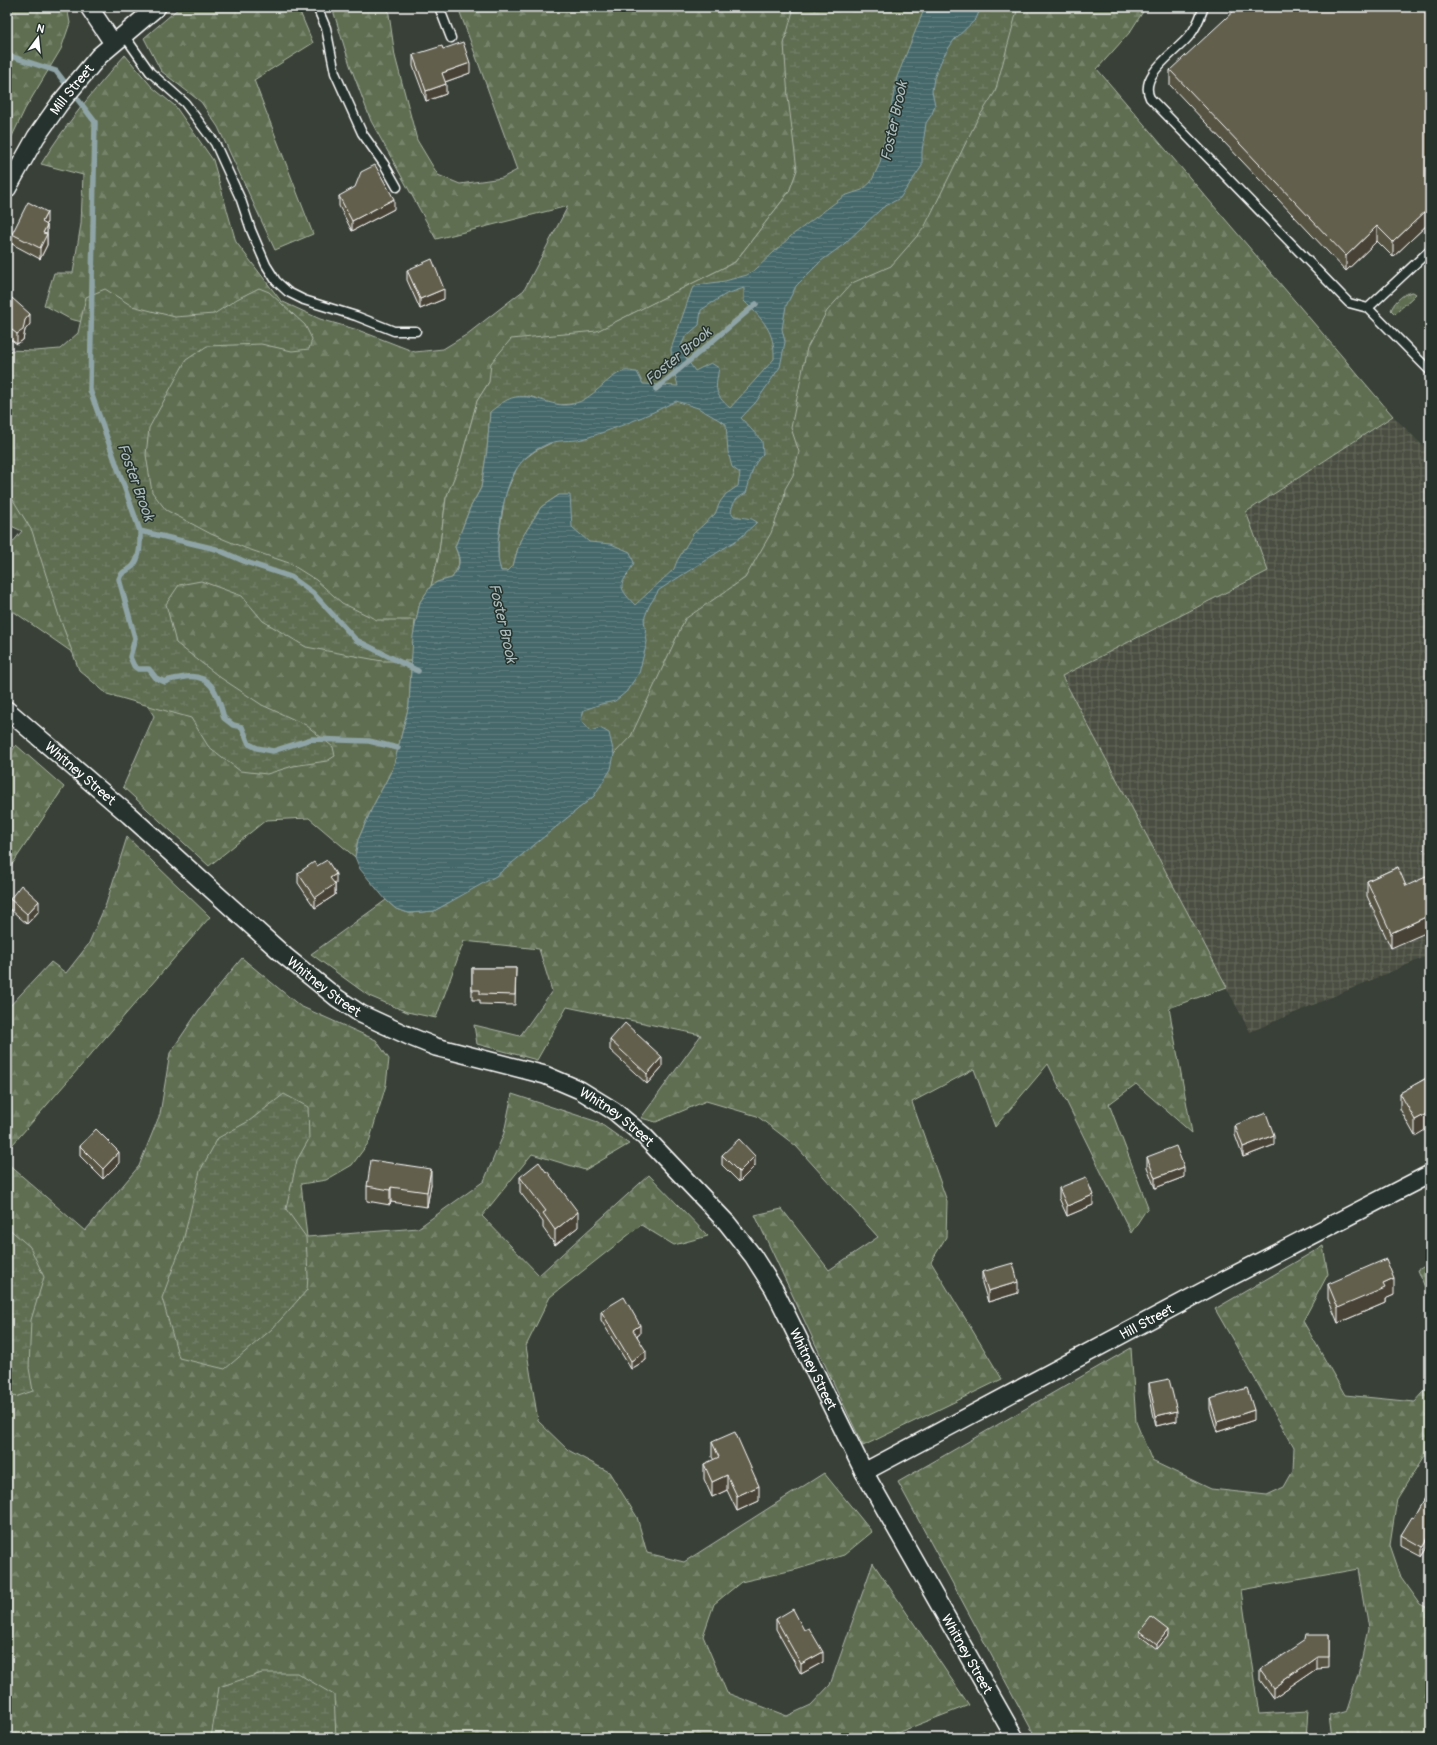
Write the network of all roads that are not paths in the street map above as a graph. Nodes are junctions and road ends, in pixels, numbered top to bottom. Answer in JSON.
{"nodes":[{"id":1,"x":89,"y":7,"type":"edge"},
{"id":2,"x":157,"y":7,"type":"edge"},
{"id":3,"x":317,"y":7,"type":"edge"},
{"id":4,"x":439,"y":7,"type":"edge"},
{"id":5,"x":1204,"y":7,"type":"edge"},
{"id":6,"x":450,"y":38,"type":"dead end"},
{"id":7,"x":118,"y":39,"type":"junction"},
{"id":8,"x":397,"y":187,"type":"dead end"},
{"id":9,"x":7,"y":189,"type":"edge"},
{"id":10,"x":1430,"y":250,"type":"edge"},
{"id":11,"x":1368,"y":308,"type":"junction"},
{"id":12,"x":416,"y":331,"type":"dead end"},
{"id":13,"x":1430,"y":371,"type":"edge"},
{"id":14,"x":7,"y":710,"type":"edge"},
{"id":15,"x":1430,"y":1174,"type":"edge"},
{"id":16,"x":864,"y":1472,"type":"junction"},
{"id":17,"x":1015,"y":1738,"type":"edge"}],
"edges":[{"from":1,"to":7,"type":"street"},
{"from":2,"to":7,"type":"street","name":"Mill Street"},
{"from":3,"to":8,"type":"lane"},
{"from":4,"to":6,"type":"lane"},
{"from":5,"to":11,"type":"lane"},
{"from":7,"to":9,"type":"street","name":"Mill Street"},
{"from":7,"to":12,"type":"lane"},
{"from":10,"to":11,"type":"lane"},
{"from":11,"to":13,"type":"lane"},
{"from":14,"to":16,"type":"street","name":"Whitney Street"},
{"from":15,"to":16,"type":"street","name":"Hill Street"},
{"from":16,"to":17,"type":"street","name":"Whitney Street"}]}
